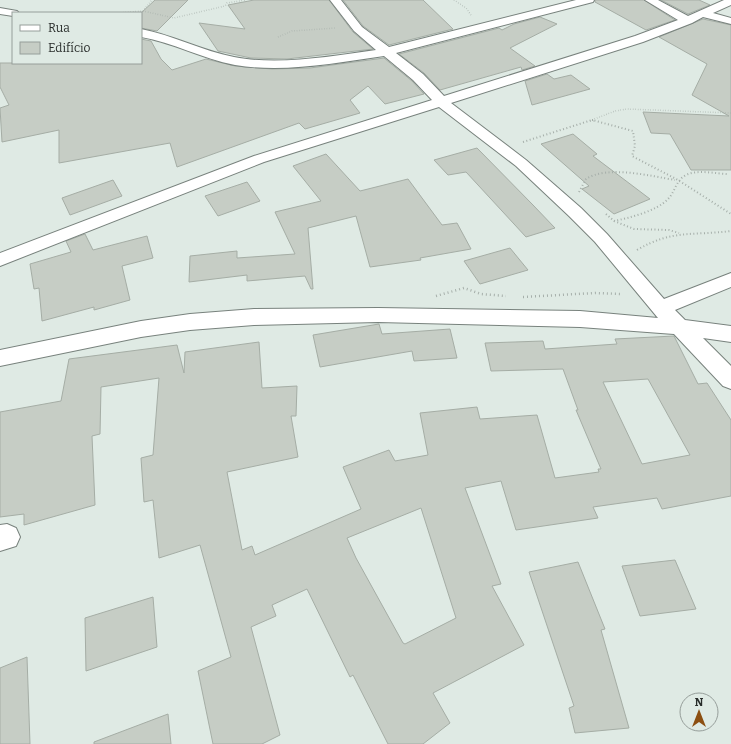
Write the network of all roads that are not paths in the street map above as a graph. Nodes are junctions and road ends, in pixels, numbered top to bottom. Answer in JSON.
{"nodes":[{"id":1,"x":335,"y":0,"type":"edge"},
{"id":2,"x":589,"y":0,"type":"edge"},
{"id":3,"x":650,"y":0,"type":"edge"},
{"id":4,"x":731,"y":1,"type":"edge"},
{"id":5,"x":0,"y":11,"type":"edge"},
{"id":6,"x":12,"y":13,"type":"edge"},
{"id":7,"x":703,"y":14,"type":"junction"},
{"id":8,"x":688,"y":20,"type":"junction"},
{"id":9,"x":731,"y":21,"type":"edge"},
{"id":10,"x":142,"y":33,"type":"edge"},
{"id":11,"x":385,"y":52,"type":"junction"},
{"id":12,"x":442,"y":102,"type":"junction"},
{"id":13,"x":0,"y":260,"type":"edge"},
{"id":14,"x":731,"y":280,"type":"edge"},
{"id":15,"x":662,"y":307,"type":"junction"},
{"id":16,"x":680,"y":327,"type":"junction"},
{"id":17,"x":731,"y":334,"type":"edge"},
{"id":18,"x":2,"y":352,"type":"edge"},
{"id":19,"x":731,"y":380,"type":"edge"}],
"edges":[{"from":1,"to":11,"type":"street"},
{"from":2,"to":11,"type":"street"},
{"from":3,"to":8,"type":"street"},
{"from":4,"to":7,"type":"street"},
{"from":5,"to":6,"type":"street"},
{"from":7,"to":8,"type":"street"},
{"from":7,"to":9,"type":"street"},
{"from":8,"to":12,"type":"street"},
{"from":10,"to":11,"type":"street"},
{"from":11,"to":12,"type":"street"},
{"from":12,"to":13,"type":"street"},
{"from":12,"to":15,"type":"street"},
{"from":14,"to":15,"type":"street"},
{"from":15,"to":16,"type":"street"},
{"from":16,"to":17,"type":"street"},
{"from":16,"to":18,"type":"street"},
{"from":16,"to":19,"type":"street"}]}
